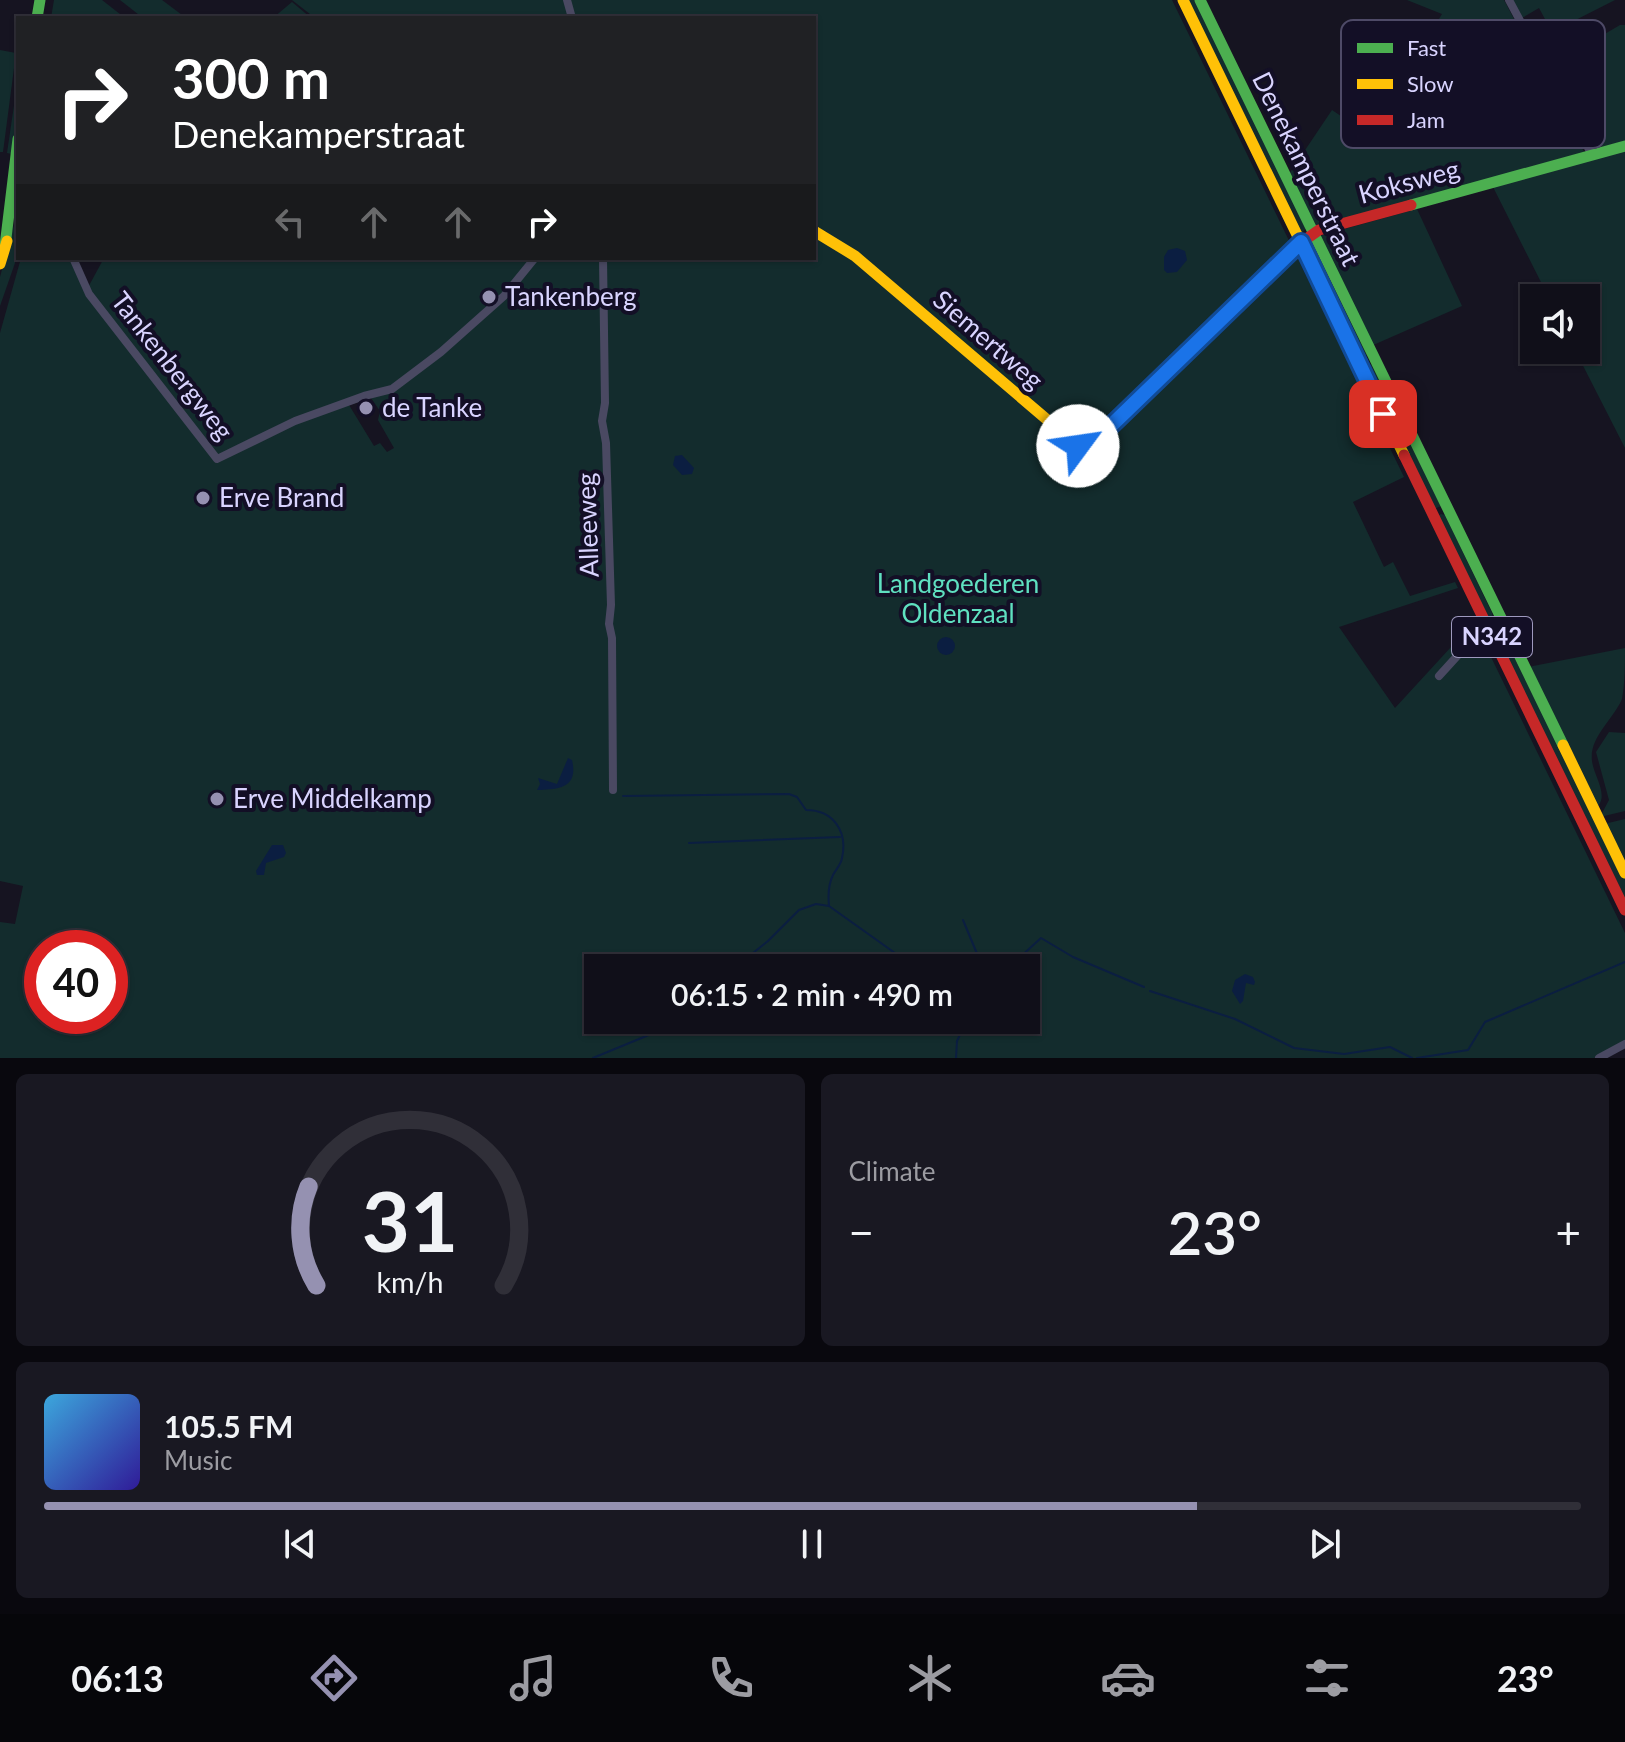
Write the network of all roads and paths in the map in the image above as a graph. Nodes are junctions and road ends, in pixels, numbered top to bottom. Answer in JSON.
{"nodes":[{"id":1,"x":1183,"y":0,"type":"edge"},
{"id":2,"x":1200,"y":0,"type":"edge"},
{"id":3,"x":1509,"y":0,"type":"edge"},
{"id":4,"x":1520,"y":20,"type":"edge"},
{"id":5,"x":1625,"y":146,"type":"edge"},
{"id":6,"x":1588,"y":148,"type":"edge"},
{"id":7,"x":1592,"y":155,"type":"junction"},
{"id":8,"x":16,"y":165,"type":"edge"},
{"id":9,"x":16,"y":199,"type":"edge"},
{"id":10,"x":816,"y":232,"type":"edge"},
{"id":11,"x":1313,"y":234,"type":"junction"},
{"id":12,"x":1301,"y":242,"type":"junction"},
{"id":13,"x":5,"y":246,"type":"junction"},
{"id":14,"x":74,"y":260,"type":"edge"},
{"id":15,"x":533,"y":260,"type":"edge"},
{"id":16,"x":603,"y":260,"type":"edge"},
{"id":17,"x":0,"y":264,"type":"edge"},
{"id":18,"x":1373,"y":358,"type":"junction"},
{"id":19,"x":1359,"y":364,"type":"junction"},
{"id":20,"x":1447,"y":509,"type":"junction"},
{"id":21,"x":1432,"y":514,"type":"junction"},
{"id":22,"x":1501,"y":620,"type":"junction"},
{"id":23,"x":1487,"y":626,"type":"junction"},
{"id":24,"x":1439,"y":676,"type":"dead end"},
{"id":25,"x":613,"y":790,"type":"dead end"},
{"id":26,"x":1625,"y":873,"type":"edge"},
{"id":27,"x":1625,"y":910,"type":"edge"},
{"id":28,"x":1625,"y":1044,"type":"edge"},
{"id":29,"x":1599,"y":1058,"type":"edge"}],
"edges":[{"from":1,"to":12,"type":"street","name":"Denekamperstraat","number":"N342"},
{"from":2,"to":11,"type":"street","name":"Denekamperstraat"},
{"from":3,"to":4,"type":"street"},
{"from":5,"to":7,"type":"street","name":"Koksweg"},
{"from":6,"to":7,"type":"street"},
{"from":7,"to":11,"type":"street","name":"Koksweg"},
{"from":8,"to":13,"type":"street"},
{"from":9,"to":13,"type":"street"},
{"from":10,"to":12,"type":"street","name":"Siemertweg"},
{"from":11,"to":12,"type":"street","name":"Koksweg"},
{"from":11,"to":18,"type":"street","name":"Denekamperstraat"},
{"from":12,"to":19,"type":"street","name":"Denekamperstraat","number":"N342"},
{"from":13,"to":17,"type":"street"},
{"from":14,"to":15,"type":"street","name":"Tankenbergweg"},
{"from":16,"to":25,"type":"street","name":"Alleeweg"},
{"from":18,"to":19,"type":"street"},
{"from":18,"to":20,"type":"street","name":"Denekamperstraat"},
{"from":19,"to":21,"type":"street","name":"Denekamperstraat","number":"N342"},
{"from":20,"to":21,"type":"street"},
{"from":20,"to":22,"type":"street","name":"Denekamperstraat"},
{"from":21,"to":23,"type":"street","name":"Denekamperstraat","number":"N342"},
{"from":22,"to":23,"type":"street"},
{"from":22,"to":26,"type":"street","name":"Denekamperstraat"},
{"from":23,"to":24,"type":"street"},
{"from":23,"to":27,"type":"street","name":"Denekamperstraat","number":"N342"},
{"from":28,"to":29,"type":"street"}]}
